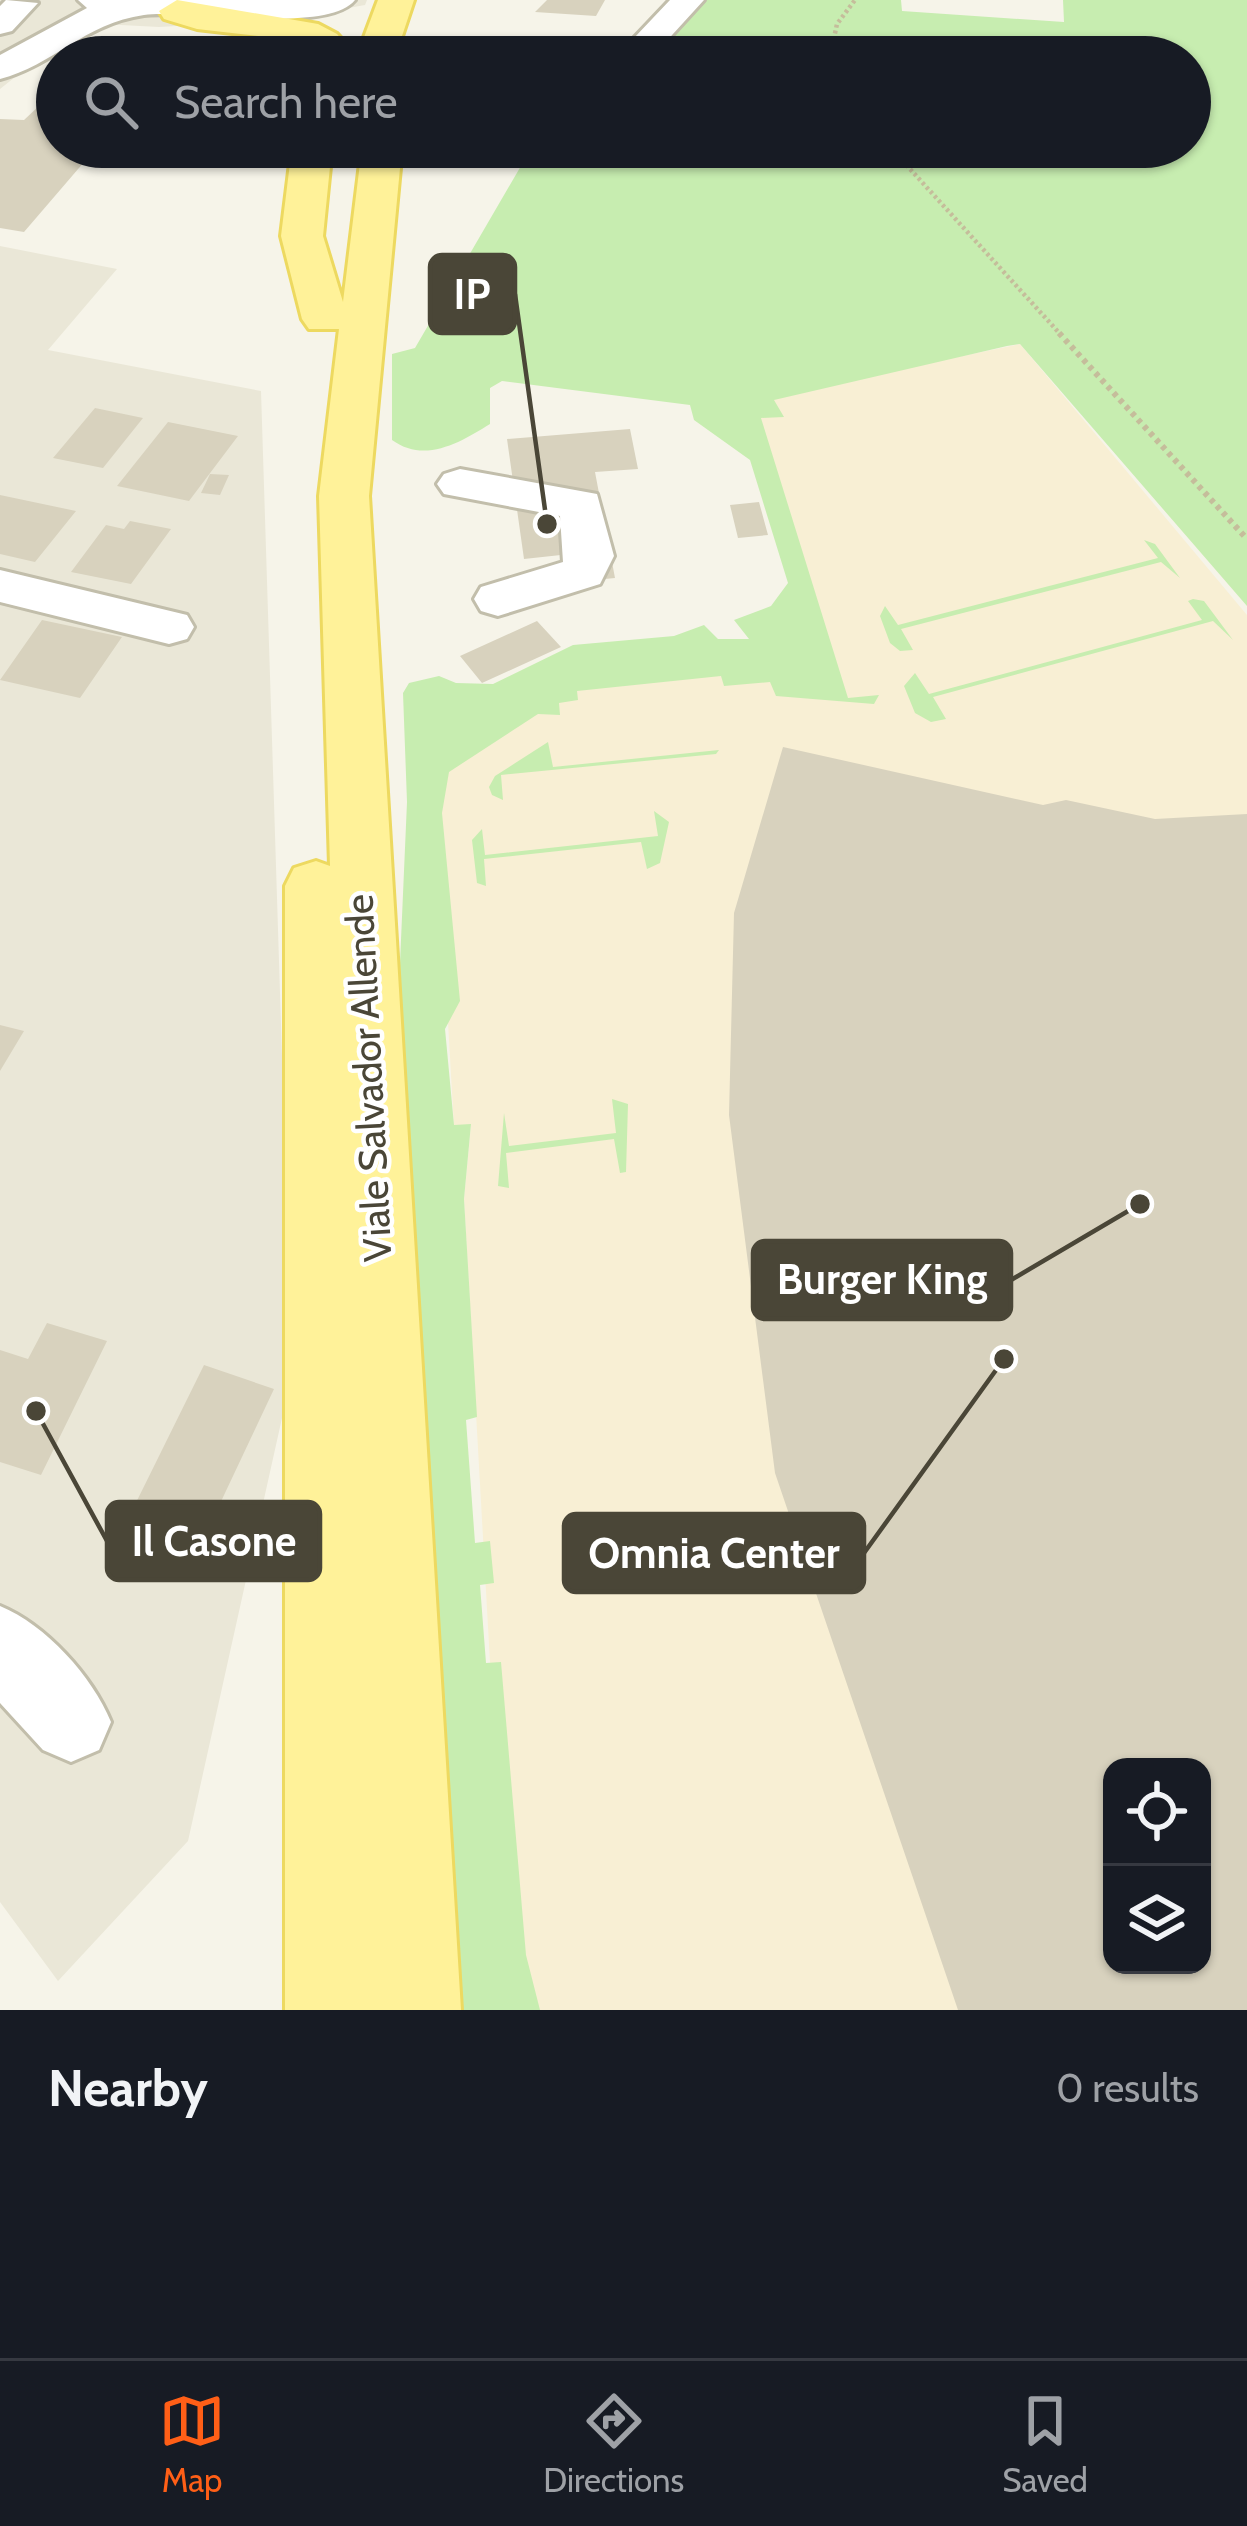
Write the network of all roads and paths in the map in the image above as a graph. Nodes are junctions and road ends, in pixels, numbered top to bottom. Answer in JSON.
{"nodes":[{"id":1,"x":94,"y":0,"type":"edge"},
{"id":2,"x":339,"y":0,"type":"edge"},
{"id":3,"x":396,"y":0,"type":"edge"},
{"id":4,"x":425,"y":0,"type":"edge"},
{"id":5,"x":688,"y":0,"type":"edge"},
{"id":6,"x":855,"y":0,"type":"edge"},
{"id":7,"x":63,"y":2,"type":"edge"},
{"id":8,"x":178,"y":5,"type":"edge"},
{"id":9,"x":137,"y":7,"type":"junction"},
{"id":10,"x":13,"y":9,"type":"edge"},
{"id":11,"x":54,"y":36,"type":"edge"},
{"id":12,"x":318,"y":36,"type":"edge"},
{"id":13,"x":383,"y":36,"type":"edge"},
{"id":14,"x":413,"y":36,"type":"edge"},
{"id":15,"x":653,"y":36,"type":"edge"},
{"id":16,"x":834,"y":36,"type":"edge"},
{"id":17,"x":0,"y":40,"type":"edge"},
{"id":18,"x":36,"y":47,"type":"edge"},
{"id":19,"x":0,"y":69,"type":"edge"},
{"id":20,"x":310,"y":168,"type":"edge"},
{"id":21,"x":345,"y":168,"type":"edge"},
{"id":22,"x":380,"y":168,"type":"edge"},
{"id":23,"x":909,"y":168,"type":"edge"},
{"id":24,"x":325,"y":319,"type":"junction"},
{"id":25,"x":460,"y":484,"type":"dead end"},
{"id":26,"x":1247,"y":539,"type":"edge"},
{"id":27,"x":0,"y":586,"type":"edge"},
{"id":28,"x":499,"y":599,"type":"dead end"},
{"id":29,"x":169,"y":627,"type":"dead end"},
{"id":30,"x":324,"y":1603,"type":"junction"},
{"id":31,"x":0,"y":1645,"type":"edge"},
{"id":32,"x":71,"y":1722,"type":"dead end"},
{"id":33,"x":288,"y":2010,"type":"edge"},
{"id":34,"x":333,"y":2010,"type":"edge"},
{"id":35,"x":413,"y":2010,"type":"edge"}],
"edges":[{"from":1,"to":9,"type":"street"},
{"from":2,"to":8,"type":"street"},
{"from":3,"to":13,"type":"main road"},
{"from":4,"to":14,"type":"main road"},
{"from":5,"to":15,"type":"street"},
{"from":6,"to":16,"type":"path"},
{"from":7,"to":10,"type":"street"},
{"from":7,"to":17,"type":"street"},
{"from":8,"to":9,"type":"street"},
{"from":8,"to":12,"type":"main road"},
{"from":9,"to":11,"type":"street"},
{"from":18,"to":19,"type":"street"},
{"from":20,"to":24,"type":"main road"},
{"from":21,"to":24,"type":"main road","name":"Viale Salvador Allende"},
{"from":22,"to":35,"type":"main road","name":"Viale Salvador Allende"},
{"from":23,"to":26,"type":"path"},
{"from":24,"to":30,"type":"main road","name":"Viale Salvador Allende"},
{"from":25,"to":28,"type":"street"},
{"from":27,"to":29,"type":"street"},
{"from":30,"to":33,"type":"street"},
{"from":30,"to":34,"type":"main road","name":"Viale Salvador Allende"},
{"from":31,"to":32,"type":"street"}]}
